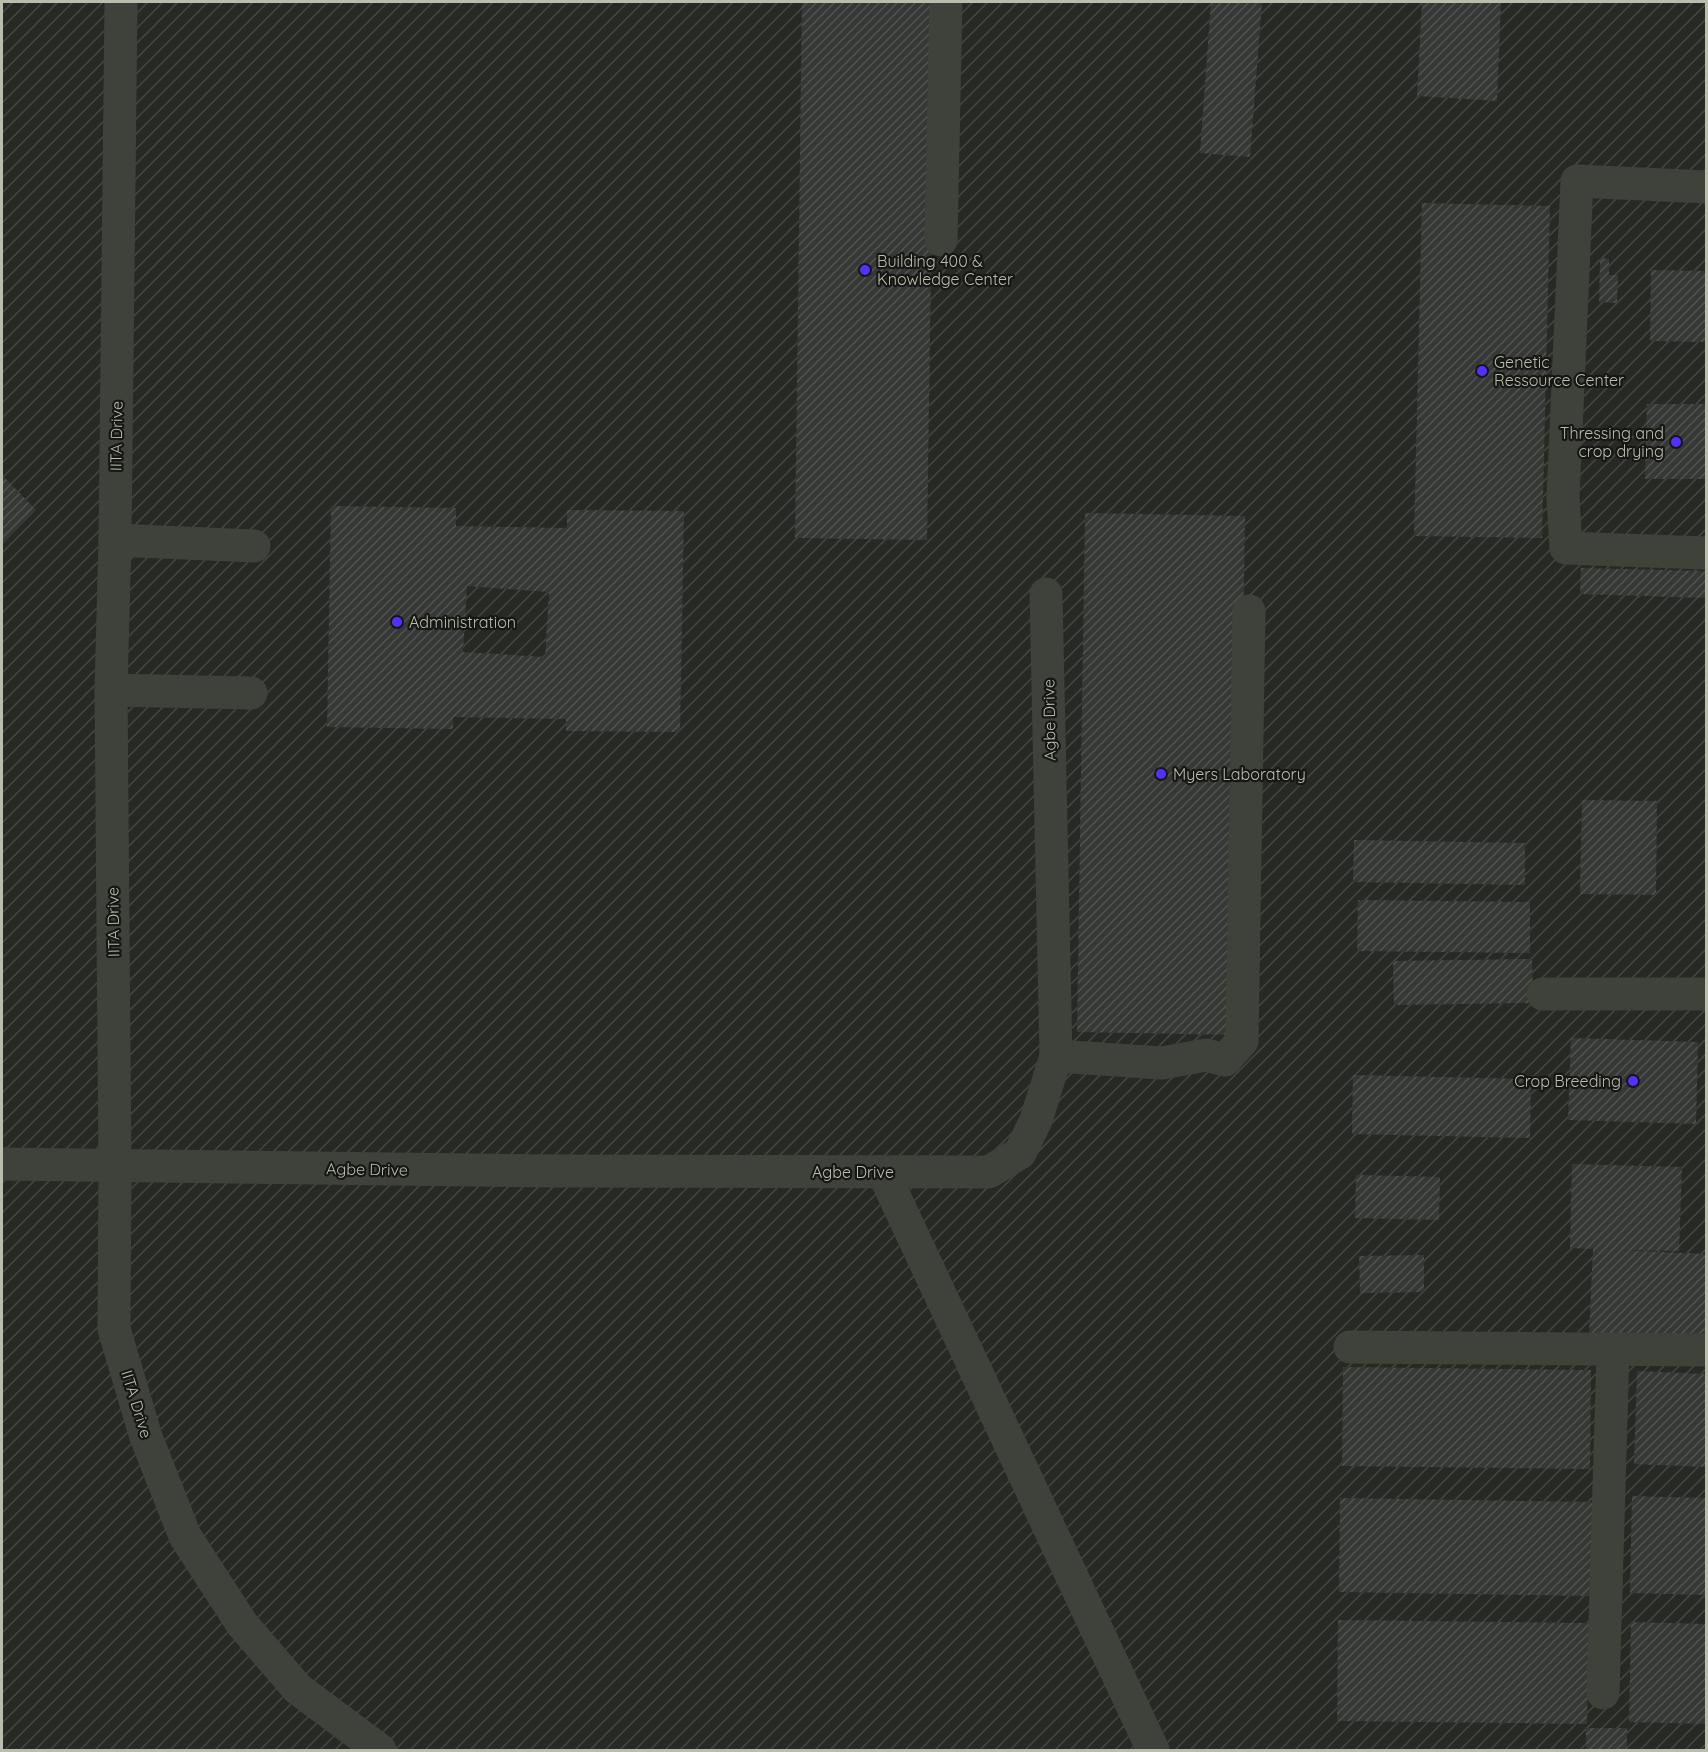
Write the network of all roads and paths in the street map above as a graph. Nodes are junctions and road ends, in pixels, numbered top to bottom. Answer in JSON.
{"nodes":[{"id":1,"x":121,"y":2,"type":"edge"},
{"id":2,"x":946,"y":2,"type":"edge"},
{"id":3,"x":1707,"y":187,"type":"edge"},
{"id":4,"x":941,"y":240,"type":"dead end"},
{"id":5,"x":115,"y":540,"type":"junction"},
{"id":6,"x":254,"y":546,"type":"dead end"},
{"id":7,"x":1707,"y":553,"type":"edge"},
{"id":8,"x":1046,"y":594,"type":"dead end"},
{"id":9,"x":1249,"y":611,"type":"dead end"},
{"id":10,"x":111,"y":690,"type":"junction"},
{"id":11,"x":250,"y":693,"type":"dead end"},
{"id":12,"x":1544,"y":994,"type":"dead end"},
{"id":13,"x":1707,"y":994,"type":"edge"},
{"id":14,"x":1056,"y":1056,"type":"junction"},
{"id":15,"x":2,"y":1164,"type":"edge"},
{"id":16,"x":115,"y":1166,"type":"junction"},
{"id":17,"x":883,"y":1172,"type":"junction"},
{"id":18,"x":1350,"y":1347,"type":"dead end"},
{"id":19,"x":1613,"y":1350,"type":"junction"},
{"id":20,"x":1707,"y":1350,"type":"edge"},
{"id":21,"x":1603,"y":1693,"type":"dead end"},
{"id":22,"x":380,"y":1750,"type":"edge"},
{"id":23,"x":1153,"y":1750,"type":"edge"}],
"edges":[{"from":1,"to":5,"type":"street","name":"IITA Drive"},
{"from":2,"to":4,"type":"street"},
{"from":3,"to":7,"type":"street"},
{"from":5,"to":6,"type":"street"},
{"from":5,"to":10,"type":"street","name":"IITA Drive"},
{"from":8,"to":14,"type":"street","name":"Agbe Drive"},
{"from":9,"to":14,"type":"street"},
{"from":10,"to":11,"type":"street"},
{"from":10,"to":16,"type":"street","name":"IITA Drive"},
{"from":12,"to":13,"type":"street"},
{"from":14,"to":17,"type":"street","name":"Agbe Drive"},
{"from":15,"to":16,"type":"street","name":"Agbe Drive"},
{"from":16,"to":17,"type":"street","name":"Agbe Drive"},
{"from":16,"to":22,"type":"street","name":"IITA Drive"},
{"from":17,"to":23,"type":"street"},
{"from":18,"to":19,"type":"street"},
{"from":19,"to":20,"type":"street"},
{"from":19,"to":21,"type":"street"}]}
